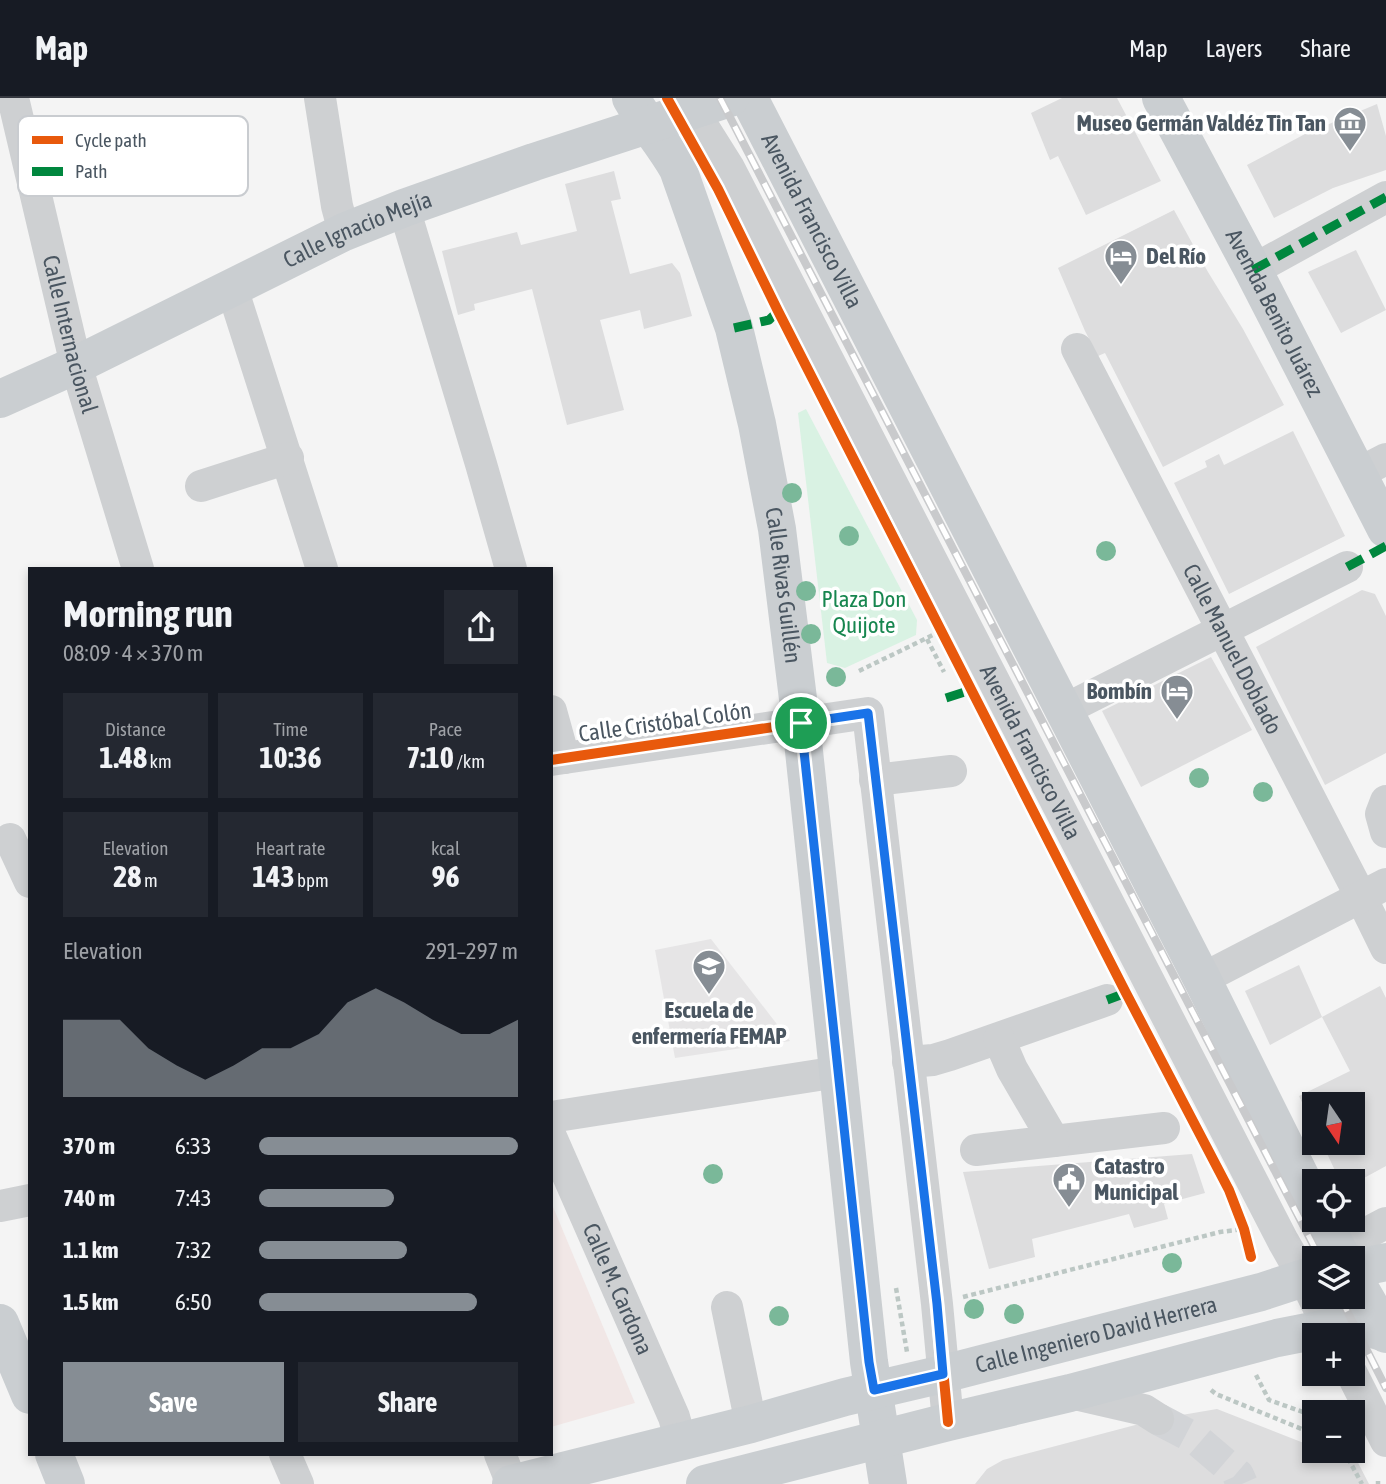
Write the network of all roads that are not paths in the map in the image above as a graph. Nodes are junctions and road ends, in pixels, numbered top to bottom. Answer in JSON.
{"nodes":[{"id":1,"x":13,"y":98,"type":"edge"},
{"id":2,"x":320,"y":98,"type":"edge"},
{"id":3,"x":730,"y":98,"type":"edge"},
{"id":4,"x":749,"y":98,"type":"edge"},
{"id":5,"x":1161,"y":98,"type":"edge"},
{"id":6,"x":661,"y":108,"type":"edge"},
{"id":7,"x":18,"y":119,"type":"edge"},
{"id":8,"x":36,"y":196,"type":"edge"},
{"id":9,"x":1386,"y":197,"type":"edge"},
{"id":10,"x":404,"y":208,"type":"junction"},
{"id":11,"x":344,"y":232,"type":"junction"},
{"id":12,"x":1253,"y":270,"type":"junction"},
{"id":13,"x":232,"y":288,"type":"junction"},
{"id":14,"x":1077,"y":349,"type":"dead end"},
{"id":15,"x":76,"y":365,"type":"junction"},
{"id":16,"x":0,"y":400,"type":"edge"},
{"id":17,"x":288,"y":458,"type":"junction"},
{"id":18,"x":1372,"y":467,"type":"edge"},
{"id":19,"x":201,"y":486,"type":"dead end"},
{"id":20,"x":1386,"y":529,"type":"edge"},
{"id":21,"x":137,"y":567,"type":"edge"},
{"id":22,"x":320,"y":567,"type":"edge"},
{"id":23,"x":510,"y":567,"type":"edge"},
{"id":24,"x":1347,"y":567,"type":"dead end"},
{"id":25,"x":1223,"y":630,"type":"junction"},
{"id":26,"x":1064,"y":710,"type":"junction"},
{"id":27,"x":801,"y":723,"type":"junction"},
{"id":28,"x":553,"y":725,"type":"edge"},
{"id":29,"x":558,"y":759,"type":"edge"},
{"id":30,"x":951,"y":771,"type":"dead end"},
{"id":31,"x":875,"y":780,"type":"junction"},
{"id":32,"x":1386,"y":801,"type":"edge"},
{"id":33,"x":1386,"y":832,"type":"edge"},
{"id":34,"x":13,"y":838,"type":"edge"},
{"id":35,"x":28,"y":877,"type":"edge"},
{"id":36,"x":1374,"y":891,"type":"edge"},
{"id":37,"x":1386,"y":948,"type":"edge"},
{"id":38,"x":1202,"y":979,"type":"junction"},
{"id":39,"x":1107,"y":1000,"type":"dead end"},
{"id":40,"x":999,"y":1038,"type":"junction"},
{"id":41,"x":908,"y":1062,"type":"junction"},
{"id":42,"x":838,"y":1072,"type":"junction"},
{"id":43,"x":553,"y":1116,"type":"edge"},
{"id":44,"x":1164,"y":1128,"type":"dead end"},
{"id":45,"x":1054,"y":1141,"type":"junction"},
{"id":46,"x":553,"y":1142,"type":"edge"},
{"id":47,"x":976,"y":1150,"type":"dead end"},
{"id":48,"x":1302,"y":1181,"type":"edge"},
{"id":49,"x":28,"y":1200,"type":"edge"},
{"id":50,"x":0,"y":1206,"type":"edge"},
{"id":51,"x":1386,"y":1223,"type":"edge"},
{"id":52,"x":1352,"y":1246,"type":"edge"},
{"id":53,"x":1302,"y":1249,"type":"edge"},
{"id":54,"x":1365,"y":1262,"type":"edge"},
{"id":55,"x":1386,"y":1262,"type":"edge"},
{"id":56,"x":1302,"y":1273,"type":"edge"},
{"id":57,"x":1365,"y":1306,"type":"edge"},
{"id":58,"x":727,"y":1307,"type":"dead end"},
{"id":59,"x":0,"y":1323,"type":"edge"},
{"id":60,"x":1365,"y":1327,"type":"edge"},
{"id":61,"x":1386,"y":1333,"type":"edge"},
{"id":62,"x":1302,"y":1335,"type":"edge"},
{"id":63,"x":943,"y":1374,"type":"junction"},
{"id":64,"x":1358,"y":1386,"type":"edge"},
{"id":65,"x":28,"y":1390,"type":"edge"},
{"id":66,"x":874,"y":1390,"type":"junction"},
{"id":67,"x":1070,"y":1393,"type":"junction"},
{"id":68,"x":1158,"y":1419,"type":"tunnel mouth"},
{"id":69,"x":948,"y":1422,"type":"junction"},
{"id":70,"x":751,"y":1424,"type":"junction"},
{"id":71,"x":882,"y":1438,"type":"junction"},
{"id":72,"x":1386,"y":1441,"type":"edge"},
{"id":73,"x":681,"y":1442,"type":"junction"},
{"id":74,"x":55,"y":1456,"type":"edge"},
{"id":75,"x":286,"y":1456,"type":"edge"},
{"id":76,"x":515,"y":1478,"type":"edge"},
{"id":77,"x":66,"y":1484,"type":"edge"},
{"id":78,"x":298,"y":1484,"type":"edge"},
{"id":79,"x":705,"y":1484,"type":"edge"},
{"id":80,"x":888,"y":1484,"type":"edge"}],
"edges":[{"from":1,"to":7,"type":"street","name":"Calle Internacional"},
{"from":2,"to":11,"type":"street"},
{"from":3,"to":6,"type":"main road","name":"Calle Ignacio Mejía"},
{"from":4,"to":26,"type":"main road","name":"Avenida Francisco Villa"},
{"from":5,"to":12,"type":"main road","name":"Avenida Benito Juárez"},
{"from":6,"to":10,"type":"main road","name":"Calle Ignacio Mejía"},
{"from":6,"to":27,"type":"main road","name":"Calle Rivas Guillén"},
{"from":6,"to":53,"type":"street","name":"Avenida Francisco Villa"},
{"from":8,"to":15,"type":"street","name":"Calle Internacional"},
{"from":9,"to":12,"type":"street"},
{"from":10,"to":11,"type":"main road","name":"Calle Ignacio Mejía"},
{"from":10,"to":23,"type":"street"},
{"from":11,"to":13,"type":"main road","name":"Calle Ignacio Mejía"},
{"from":12,"to":18,"type":"main road","name":"Avenida Benito Juárez"},
{"from":13,"to":15,"type":"main road","name":"Calle Ignacio Mejía"},
{"from":13,"to":17,"type":"street"},
{"from":14,"to":25,"type":"street","name":"Calle Manuel Doblado"},
{"from":15,"to":16,"type":"main road","name":"Calle Ignacio Mejía"},
{"from":15,"to":21,"type":"street","name":"Calle Internacional"},
{"from":17,"to":19,"type":"street"},
{"from":17,"to":22,"type":"street"},
{"from":18,"to":20,"type":"main road","name":"Avenida Benito Juárez"},
{"from":24,"to":25,"type":"street"},
{"from":25,"to":26,"type":"street"},
{"from":25,"to":36,"type":"street","name":"Calle Manuel Doblado"},
{"from":26,"to":38,"type":"main road","name":"Avenida Francisco Villa"},
{"from":27,"to":29,"type":"street","name":"Calle Cristóbal Colón"},
{"from":27,"to":31,"type":"street","name":"Calle Cristóbal Colón"},
{"from":27,"to":42,"type":"main road","name":"Calle Rivas Guillén"},
{"from":28,"to":29,"type":"street"},
{"from":30,"to":31,"type":"street"},
{"from":31,"to":41,"type":"street"},
{"from":32,"to":33,"type":"street"},
{"from":34,"to":35,"type":"street"},
{"from":36,"to":37,"type":"street","name":"Calle Manuel Doblado"},
{"from":36,"to":38,"type":"street"},
{"from":38,"to":48,"type":"main road","name":"Avenida Francisco Villa"},
{"from":39,"to":40,"type":"street"},
{"from":40,"to":41,"type":"street"},
{"from":40,"to":45,"type":"street"},
{"from":41,"to":63,"type":"street"},
{"from":42,"to":43,"type":"street"},
{"from":42,"to":66,"type":"main road","name":"Calle Rivas Guillén"},
{"from":44,"to":45,"type":"street"},
{"from":45,"to":47,"type":"street"},
{"from":46,"to":73,"type":"street","name":"Calle M. Cardona"},
{"from":49,"to":50,"type":"street"},
{"from":51,"to":52,"type":"street"},
{"from":54,"to":55,"type":"main road","name":"Calle Ingeniero David Herrera"},
{"from":56,"to":63,"type":"main road","name":"Calle Ingeniero David Herrera"},
{"from":57,"to":61,"type":"main road","name":"Avenida Francisco Villa"},
{"from":58,"to":70,"type":"street"},
{"from":59,"to":65,"type":"main road"},
{"from":60,"to":61,"type":"main road"},
{"from":62,"to":67,"type":"main road"},
{"from":63,"to":66,"type":"main road","name":"Calle Ingeniero David Herrera"},
{"from":63,"to":69,"type":"street"},
{"from":64,"to":72,"type":"street"},
{"from":66,"to":70,"type":"main road","name":"Calle Ingeniero David Herrera"},
{"from":66,"to":71,"type":"main road","name":"Calle Rivas Guillén"},
{"from":67,"to":68,"type":"street"},
{"from":67,"to":69,"type":"main road"},
{"from":69,"to":71,"type":"main road"},
{"from":70,"to":73,"type":"main road","name":"Calle Ingeniero David Herrera"},
{"from":71,"to":79,"type":"main road"},
{"from":71,"to":80,"type":"main road","name":"Calle Rivas Guillén"},
{"from":73,"to":76,"type":"main road","name":"Calle Ingeniero David Herrera"},
{"from":74,"to":77,"type":"main road"},
{"from":75,"to":78,"type":"street"}]}
